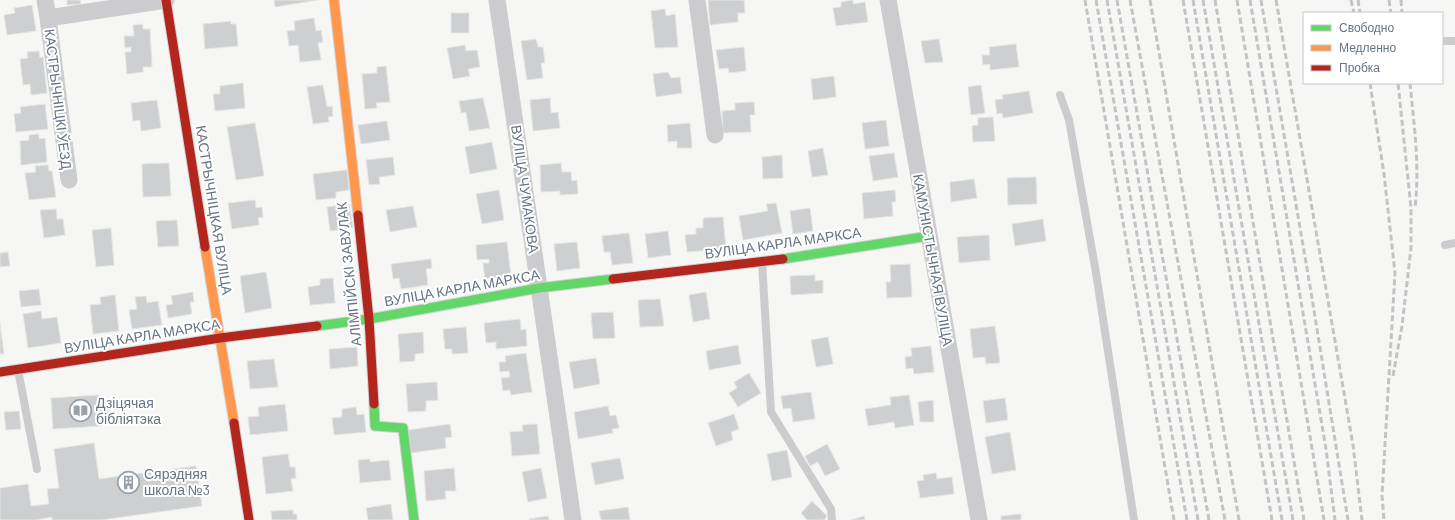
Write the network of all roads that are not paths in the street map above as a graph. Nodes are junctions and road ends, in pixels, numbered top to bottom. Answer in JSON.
{"nodes":[{"id":1,"x":45,"y":0,"type":"edge"},
{"id":2,"x":166,"y":0,"type":"edge"},
{"id":3,"x":334,"y":0,"type":"edge"},
{"id":4,"x":497,"y":0,"type":"edge"},
{"id":5,"x":697,"y":0,"type":"edge"},
{"id":6,"x":888,"y":0,"type":"edge"},
{"id":7,"x":48,"y":18,"type":"junction"},
{"id":8,"x":1443,"y":41,"type":"edge"},
{"id":9,"x":1455,"y":42,"type":"edge"},
{"id":10,"x":1060,"y":95,"type":"dead end"},
{"id":11,"x":715,"y":135,"type":"dead end"},
{"id":12,"x":69,"y":180,"type":"dead end"},
{"id":13,"x":929,"y":236,"type":"junction"},
{"id":14,"x":1455,"y":243,"type":"edge"},
{"id":15,"x":1445,"y":245,"type":"dead end"},
{"id":16,"x":762,"y":262,"type":"junction"},
{"id":17,"x":539,"y":288,"type":"junction"},
{"id":18,"x":369,"y":319,"type":"junction"},
{"id":19,"x":220,"y":338,"type":"junction"},
{"id":20,"x":18,"y":369,"type":"junction"},
{"id":21,"x":0,"y":372,"type":"edge"},
{"id":22,"x":37,"y":469,"type":"dead end"},
{"id":23,"x":249,"y":520,"type":"edge"},
{"id":24,"x":414,"y":520,"type":"edge"},
{"id":25,"x":573,"y":520,"type":"edge"},
{"id":26,"x":832,"y":520,"type":"edge"},
{"id":27,"x":979,"y":520,"type":"edge"},
{"id":28,"x":1134,"y":520,"type":"edge"}],
"edges":[{"from":1,"to":7,"type":"street","name":"КАСТРЫЧНІЦКІ ЎЕЗД"},
{"from":2,"to":7,"type":"street","name":"КАСТРЫЧНІЦКІ ЎЕЗД"},
{"from":2,"to":19,"type":"street","name":"КАСТРЫЧНІЦКАЯ ВУЛІЦА"},
{"from":3,"to":18,"type":"street","name":"АЛІМПІЙСКІ ЗАВУЛАК"},
{"from":4,"to":17,"type":"street","name":"ВУЛІЦА ЧУМАКОВА"},
{"from":5,"to":11,"type":"street"},
{"from":6,"to":13,"type":"street","name":"КАМУНІСТЫЧНАЯ ВУЛІЦА"},
{"from":7,"to":12,"type":"street","name":"КАСТРЫЧНІЦКІ ЎЕЗД"},
{"from":8,"to":9,"type":"lane"},
{"from":10,"to":28,"type":"lane"},
{"from":13,"to":16,"type":"street","name":"ВУЛІЦА КАРЛА МАРКСА"},
{"from":13,"to":27,"type":"street","name":"КАМУНІСТЫЧНАЯ ВУЛІЦА"},
{"from":14,"to":15,"type":"lane"},
{"from":16,"to":17,"type":"street","name":"ВУЛІЦА КАРЛА МАРКСА"},
{"from":16,"to":26,"type":"lane"},
{"from":17,"to":18,"type":"street","name":"ВУЛІЦА КАРЛА МАРКСА"},
{"from":17,"to":25,"type":"street","name":"ВУЛІЦА ЧУМАКОВА"},
{"from":18,"to":19,"type":"street","name":"ВУЛІЦА КАРЛА МАРКСА"},
{"from":18,"to":24,"type":"street","name":"АЛІМПІЙСКІ ЗАВУЛАК"},
{"from":19,"to":20,"type":"street","name":"ВУЛІЦА КАРЛА МАРКСА"},
{"from":19,"to":23,"type":"street","name":"КАСТРЫЧНІЦКАЯ ВУЛІЦА"},
{"from":20,"to":21,"type":"street","name":"ВУЛІЦА КАРЛА МАРКСА"},
{"from":20,"to":22,"type":"lane"}]}
